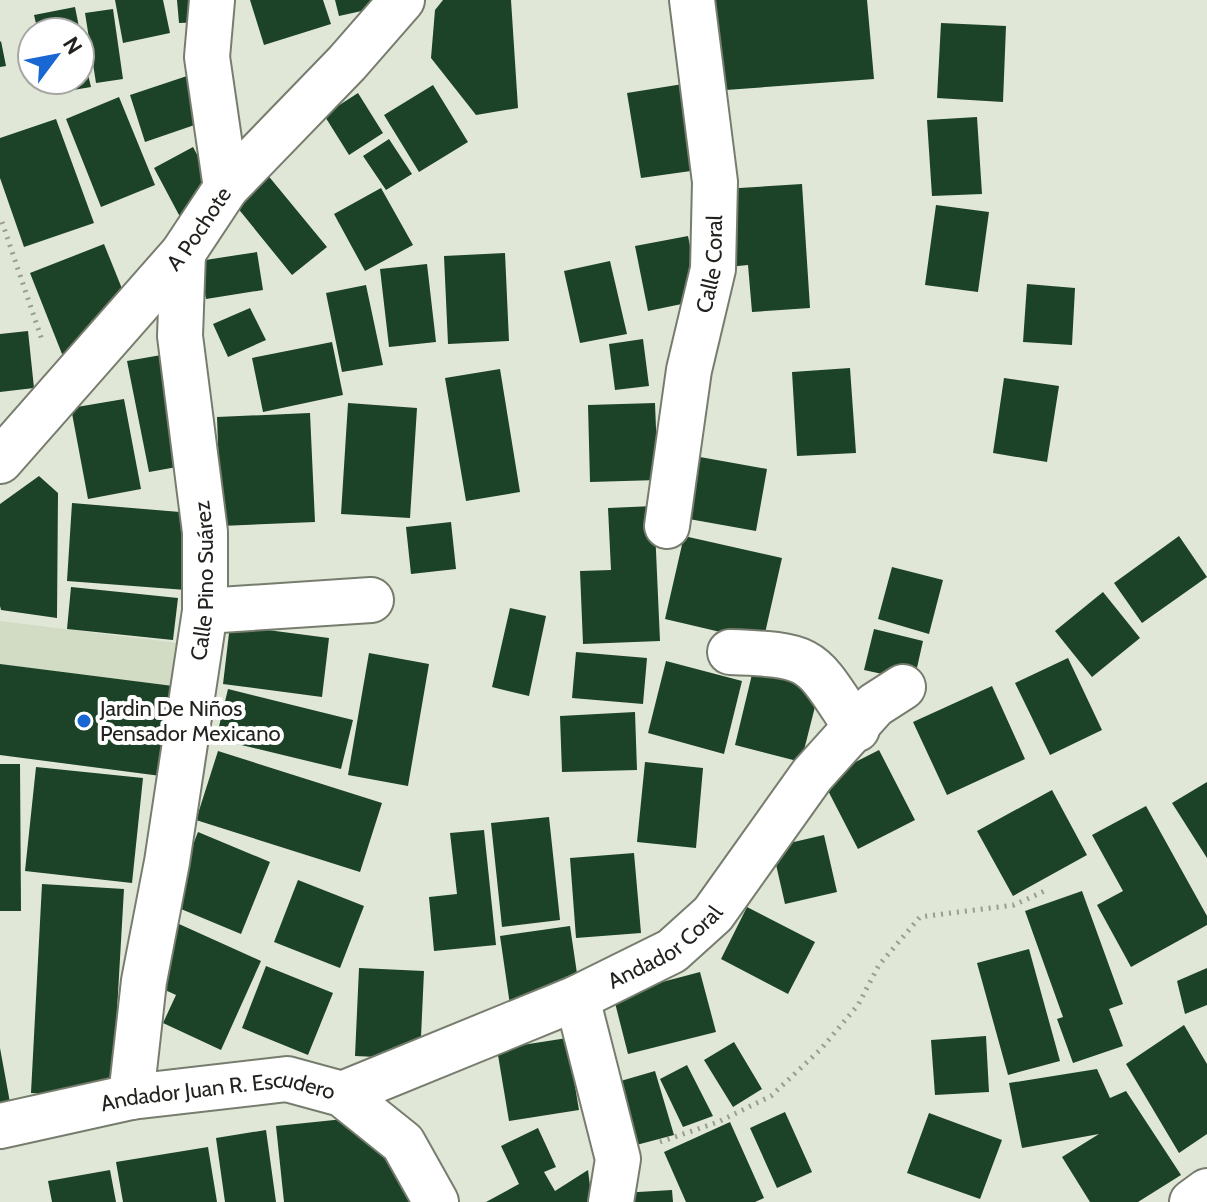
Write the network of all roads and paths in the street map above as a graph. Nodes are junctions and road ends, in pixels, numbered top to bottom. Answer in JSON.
{"nodes":[{"id":1,"x":212,"y":0,"type":"edge"},
{"id":2,"x":402,"y":0,"type":"edge"},
{"id":3,"x":692,"y":0,"type":"edge"},
{"id":4,"x":226,"y":188,"type":"junction"},
{"id":5,"x":2,"y":222,"type":"edge"},
{"id":6,"x":183,"y":253,"type":"junction"},
{"id":7,"x":60,"y":393,"type":"junction"},
{"id":8,"x":0,"y":461,"type":"edge"},
{"id":9,"x":667,"y":526,"type":"dead end"},
{"id":10,"x":371,"y":600,"type":"dead end"},
{"id":11,"x":205,"y":611,"type":"junction"},
{"id":12,"x":730,"y":652,"type":"dead end"},
{"id":13,"x":903,"y":687,"type":"dead end"},
{"id":14,"x":857,"y":729,"type":"junction"},
{"id":15,"x":1049,"y":889,"type":"dead end"},
{"id":16,"x":577,"y":998,"type":"junction"},
{"id":17,"x":342,"y":1094,"type":"junction"},
{"id":18,"x":131,"y":1097,"type":"junction"},
{"id":19,"x":0,"y":1126,"type":"edge"},
{"id":20,"x":618,"y":1159,"type":"junction"},
{"id":21,"x":1207,"y":1191,"type":"edge"},
{"id":22,"x":436,"y":1202,"type":"edge"},
{"id":23,"x":611,"y":1202,"type":"edge"},
{"id":24,"x":1192,"y":1202,"type":"edge"}],
"edges":[{"from":1,"to":4,"type":"street"},
{"from":2,"to":4,"type":"street","name":"A Pochote"},
{"from":3,"to":9,"type":"street","name":"Calle Coral"},
{"from":4,"to":6,"type":"street","name":"A Pochote"},
{"from":5,"to":7,"type":"path"},
{"from":6,"to":7,"type":"street","name":"A Pochote"},
{"from":6,"to":11,"type":"street","name":"Calle Pino Suárez"},
{"from":7,"to":8,"type":"street","name":"A Pochote"},
{"from":10,"to":11,"type":"street"},
{"from":11,"to":18,"type":"street","name":"Calle Pino Suárez"},
{"from":12,"to":14,"type":"street"},
{"from":13,"to":14,"type":"street","name":"Andador Coral"},
{"from":14,"to":16,"type":"street","name":"Andador Coral"},
{"from":15,"to":20,"type":"path"},
{"from":16,"to":17,"type":"street","name":"Andador Coral"},
{"from":16,"to":20,"type":"street"},
{"from":17,"to":18,"type":"street","name":"Andador Juan R. Escudero"},
{"from":17,"to":22,"type":"street","name":"Andador Juan R. Escudero"},
{"from":18,"to":19,"type":"street","name":"Andador Juan R. Escudero"},
{"from":20,"to":23,"type":"street"},
{"from":21,"to":24,"type":"street"}]}
